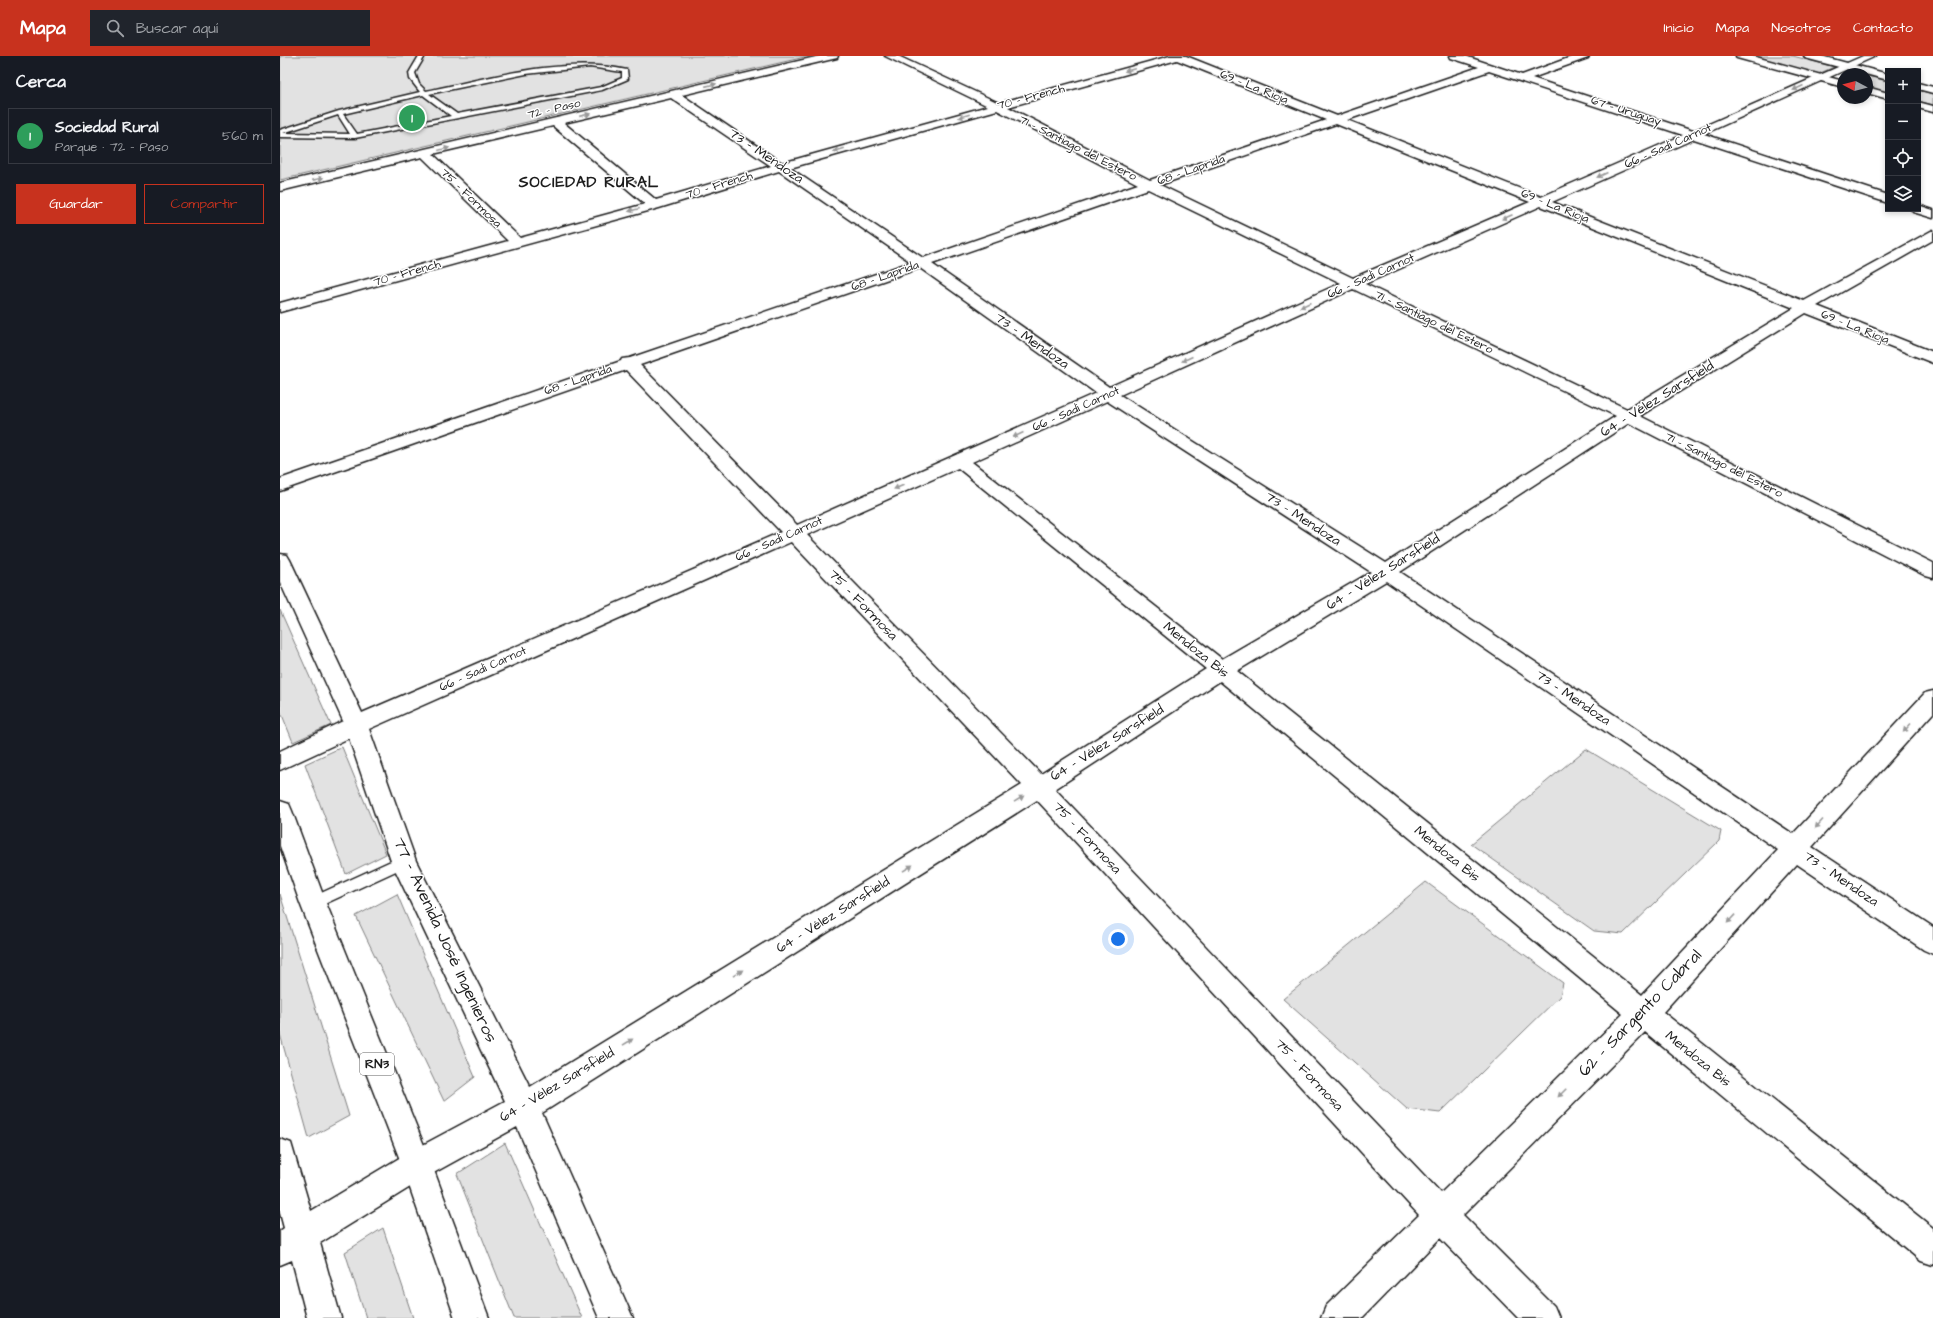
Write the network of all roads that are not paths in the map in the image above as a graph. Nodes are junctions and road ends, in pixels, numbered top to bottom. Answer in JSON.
{"nodes":[{"id":1,"x":422,"y":56,"type":"edge"},
{"id":2,"x":833,"y":56,"type":"edge"},
{"id":3,"x":890,"y":56,"type":"edge"},
{"id":4,"x":1179,"y":56,"type":"edge"},
{"id":5,"x":1455,"y":56,"type":"edge"},
{"id":6,"x":1584,"y":56,"type":"edge"},
{"id":7,"x":1741,"y":56,"type":"edge"},
{"id":8,"x":1809,"y":56,"type":"edge"},
{"id":9,"x":1872,"y":56,"type":"edge"},
{"id":10,"x":1848,"y":66,"type":"junction"},
{"id":11,"x":1489,"y":67,"type":"junction"},
{"id":12,"x":1885,"y":76,"type":"edge"},
{"id":13,"x":1525,"y":78,"type":"junction"},
{"id":14,"x":1821,"y":78,"type":"junction"},
{"id":15,"x":1837,"y":82,"type":"edge"},
{"id":16,"x":1921,"y":87,"type":"edge"},
{"id":17,"x":1933,"y":90,"type":"edge"},
{"id":18,"x":1873,"y":92,"type":"edge"},
{"id":19,"x":425,"y":93,"type":"junction"},
{"id":20,"x":673,"y":94,"type":"junction"},
{"id":21,"x":1885,"y":95,"type":"edge"},
{"id":22,"x":997,"y":106,"type":"junction"},
{"id":23,"x":1921,"y":106,"type":"edge"},
{"id":24,"x":1933,"y":109,"type":"edge"},
{"id":25,"x":339,"y":113,"type":"junction"},
{"id":26,"x":454,"y":115,"type":"junction"},
{"id":27,"x":1337,"y":120,"type":"junction"},
{"id":28,"x":556,"y":122,"type":"junction"},
{"id":29,"x":280,"y":134,"type":"edge"},
{"id":30,"x":1694,"y":134,"type":"junction"},
{"id":31,"x":355,"y":136,"type":"junction"},
{"id":32,"x":425,"y":153,"type":"junction"},
{"id":33,"x":781,"y":167,"type":"junction"},
{"id":34,"x":1149,"y":184,"type":"junction"},
{"id":35,"x":280,"y":188,"type":"edge"},
{"id":36,"x":1885,"y":198,"type":"edge"},
{"id":37,"x":1543,"y":201,"type":"junction"},
{"id":38,"x":654,"y":205,"type":"junction"},
{"id":39,"x":1921,"y":210,"type":"edge"},
{"id":40,"x":1933,"y":214,"type":"edge"},
{"id":41,"x":1931,"y":238,"type":"edge"},
{"id":42,"x":517,"y":242,"type":"junction"},
{"id":43,"x":922,"y":263,"type":"junction"},
{"id":44,"x":1354,"y":283,"type":"junction"},
{"id":45,"x":280,"y":308,"type":"edge"},
{"id":46,"x":1805,"y":308,"type":"junction"},
{"id":47,"x":1933,"y":358,"type":"edge"},
{"id":48,"x":628,"y":362,"type":"junction"},
{"id":49,"x":1108,"y":394,"type":"junction"},
{"id":50,"x":1628,"y":416,"type":"junction"},
{"id":51,"x":960,"y":461,"type":"junction"},
{"id":52,"x":280,"y":485,"type":"edge"},
{"id":53,"x":793,"y":532,"type":"junction"},
{"id":54,"x":280,"y":560,"type":"edge"},
{"id":55,"x":1933,"y":571,"type":"edge"},
{"id":56,"x":1386,"y":572,"type":"junction"},
{"id":57,"x":1221,"y":670,"type":"junction"},
{"id":58,"x":1933,"y":699,"type":"edge"},
{"id":59,"x":356,"y":725,"type":"junction"},
{"id":60,"x":280,"y":761,"type":"edge"},
{"id":61,"x":1039,"y":787,"type":"junction"},
{"id":62,"x":280,"y":811,"type":"edge"},
{"id":63,"x":1796,"y":849,"type":"junction"},
{"id":64,"x":404,"y":860,"type":"junction"},
{"id":65,"x":313,"y":903,"type":"junction"},
{"id":66,"x":1933,"y":942,"type":"edge"},
{"id":67,"x":1642,"y":1014,"type":"junction"},
{"id":68,"x":524,"y":1107,"type":"junction"},
{"id":69,"x":280,"y":1154,"type":"edge"},
{"id":70,"x":417,"y":1164,"type":"junction"},
{"id":71,"x":1440,"y":1215,"type":"junction"},
{"id":72,"x":290,"y":1243,"type":"edge"},
{"id":73,"x":1933,"y":1249,"type":"edge"},
{"id":74,"x":324,"y":1318,"type":"edge"},
{"id":75,"x":472,"y":1318,"type":"edge"},
{"id":76,"x":616,"y":1318,"type":"edge"},
{"id":77,"x":1338,"y":1318,"type":"edge"},
{"id":78,"x":1542,"y":1318,"type":"edge"}],
"edges":[{"from":1,"to":19,"type":"lane"},
{"from":20,"to":2,"type":"main road","name":"72 - Paso","one_way":true},
{"from":3,"to":22,"type":"main road","name":"71 - Santiago del Estero"},
{"from":4,"to":22,"type":"main road","name":"70 - French","one_way":true},
{"from":4,"to":27,"type":"main road","name":"69 - La Rioja"},
{"from":5,"to":11,"type":"main road","name":"67 - Uruguay"},
{"from":6,"to":13,"type":"main road"},
{"from":7,"to":14,"type":"main road"},
{"from":8,"to":10,"type":"main road"},
{"from":9,"to":10,"type":"main road","name":"66 - Sadi Carnot"},
{"from":10,"to":12,"type":"main road"},
{"from":10,"to":14,"type":"main road","name":"66 - Sadi Carnot"},
{"from":11,"to":13,"type":"main road","name":"67 - Uruguay"},
{"from":11,"to":27,"type":"main road","name":"68 - Laprida"},
{"from":13,"to":30,"type":"main road","name":"67 - Uruguay"},
{"from":14,"to":15,"type":"main road"},
{"from":14,"to":30,"type":"main road","name":"66 - Sadi Carnot","one_way":true},
{"from":16,"to":17,"type":"main road"},
{"from":18,"to":21,"type":"main road"},
{"from":19,"to":25,"type":"lane"},
{"from":19,"to":26,"type":"lane"},
{"from":19,"to":26,"type":"lane"},
{"from":28,"to":20,"type":"main road","name":"72 - Paso","one_way":true},
{"from":20,"to":33,"type":"main road","name":"73 - Mendoza"},
{"from":22,"to":33,"type":"main road","name":"70 - French","one_way":true},
{"from":22,"to":34,"type":"main road","name":"71 - Santiago del Estero"},
{"from":23,"to":24,"type":"main road"},
{"from":25,"to":29,"type":"lane"},
{"from":25,"to":31,"type":"lane"},
{"from":26,"to":31,"type":"lane"},
{"from":27,"to":34,"type":"main road","name":"68 - Laprida"},
{"from":27,"to":37,"type":"main road","name":"69 - La Rioja"},
{"from":32,"to":28,"type":"main road","name":"72 - Paso","one_way":true},
{"from":28,"to":38,"type":"main road"},
{"from":29,"to":31,"type":"lane"},
{"from":30,"to":36,"type":"main road","name":"67 - Uruguay"},
{"from":30,"to":37,"type":"main road","name":"66 - Sadi Carnot","one_way":true},
{"from":35,"to":32,"type":"main road","name":"72 - Paso","one_way":true},
{"from":32,"to":42,"type":"main road","name":"75 - Formosa"},
{"from":33,"to":38,"type":"main road","name":"70 - French"},
{"from":33,"to":43,"type":"main road","name":"73 - Mendoza"},
{"from":34,"to":43,"type":"main road","name":"68 - Laprida"},
{"from":34,"to":44,"type":"main road","name":"71 - Santiago del Estero"},
{"from":37,"to":44,"type":"main road","name":"66 - Sadi Carnot","one_way":true},
{"from":37,"to":46,"type":"main road","name":"69 - La Rioja"},
{"from":38,"to":42,"type":"main road","name":"70 - French","one_way":true},
{"from":39,"to":40,"type":"main road"},
{"from":41,"to":46,"type":"main road","name":"64 - Vélez Sarsfield"},
{"from":42,"to":45,"type":"main road","name":"70 - French"},
{"from":43,"to":48,"type":"main road","name":"68 - Laprida"},
{"from":43,"to":49,"type":"main road","name":"73 - Mendoza"},
{"from":44,"to":49,"type":"main road","name":"66 - Sadi Carnot","one_way":true},
{"from":44,"to":50,"type":"main road","name":"71 - Santiago del Estero"},
{"from":46,"to":47,"type":"main road","name":"69 - La Rioja"},
{"from":46,"to":50,"type":"main road","name":"64 - Vélez Sarsfield"},
{"from":48,"to":52,"type":"main road","name":"68 - Laprida"},
{"from":48,"to":53,"type":"main road","name":"75 - Formosa"},
{"from":49,"to":51,"type":"main road","name":"66 - Sadi Carnot","one_way":true},
{"from":49,"to":56,"type":"main road","name":"73 - Mendoza"},
{"from":50,"to":55,"type":"main road","name":"71 - Santiago del Estero"},
{"from":50,"to":56,"type":"main road","name":"64 - Vélez Sarsfield"},
{"from":51,"to":53,"type":"main road","name":"66 - Sadi Carnot","one_way":true},
{"from":51,"to":57,"type":"main road","name":"Mendoza Bis"},
{"from":53,"to":59,"type":"main road","name":"66 - Sadi Carnot"},
{"from":53,"to":61,"type":"main road","name":"75 - Formosa"},
{"from":54,"to":59,"type":"main road","name":"77 - Avenida José Ingenieros"},
{"from":56,"to":57,"type":"main road","name":"64 - Vélez Sarsfield"},
{"from":56,"to":63,"type":"main road","name":"73 - Mendoza"},
{"from":57,"to":61,"type":"main road","name":"64 - Vélez Sarsfield"},
{"from":57,"to":67,"type":"main road","name":"Mendoza Bis"},
{"from":58,"to":63,"type":"main road","name":"62 - Sargento Cabral","one_way":true},
{"from":59,"to":60,"type":"main road","name":"66 - Sadi Carnot"},
{"from":59,"to":64,"type":"main road","name":"77 - Avenida José Ingenieros"},
{"from":68,"to":61,"type":"main road","name":"64 - Vélez Sarsfield","one_way":true},
{"from":61,"to":71,"type":"main road","name":"75 - Formosa"},
{"from":62,"to":65,"type":"main road","number":"RN3"},
{"from":63,"to":66,"type":"main road","name":"73 - Mendoza"},
{"from":63,"to":67,"type":"main road","name":"62 - Sargento Cabral","one_way":true},
{"from":64,"to":65,"type":"lane"},
{"from":64,"to":68,"type":"main road","name":"77 - Avenida José Ingenieros"},
{"from":65,"to":70,"type":"main road","number":"RN3"},
{"from":67,"to":71,"type":"main road","name":"62 - Sargento Cabral","one_way":true},
{"from":67,"to":73,"type":"main road","name":"Mendoza Bis"},
{"from":68,"to":70,"type":"main road","name":"64 - Vélez Sarsfield"},
{"from":68,"to":76,"type":"main road","name":"77 - Avenida José Ingenieros"},
{"from":69,"to":72,"type":"main road"},
{"from":70,"to":72,"type":"main road","name":"64 - Vélez Sarsfield"},
{"from":70,"to":75,"type":"main road","number":"RN3"},
{"from":71,"to":77,"type":"main road","name":"62 - Sargento Cabral"},
{"from":71,"to":78,"type":"main road","name":"75 - Formosa"},
{"from":72,"to":74,"type":"main road"}]}
